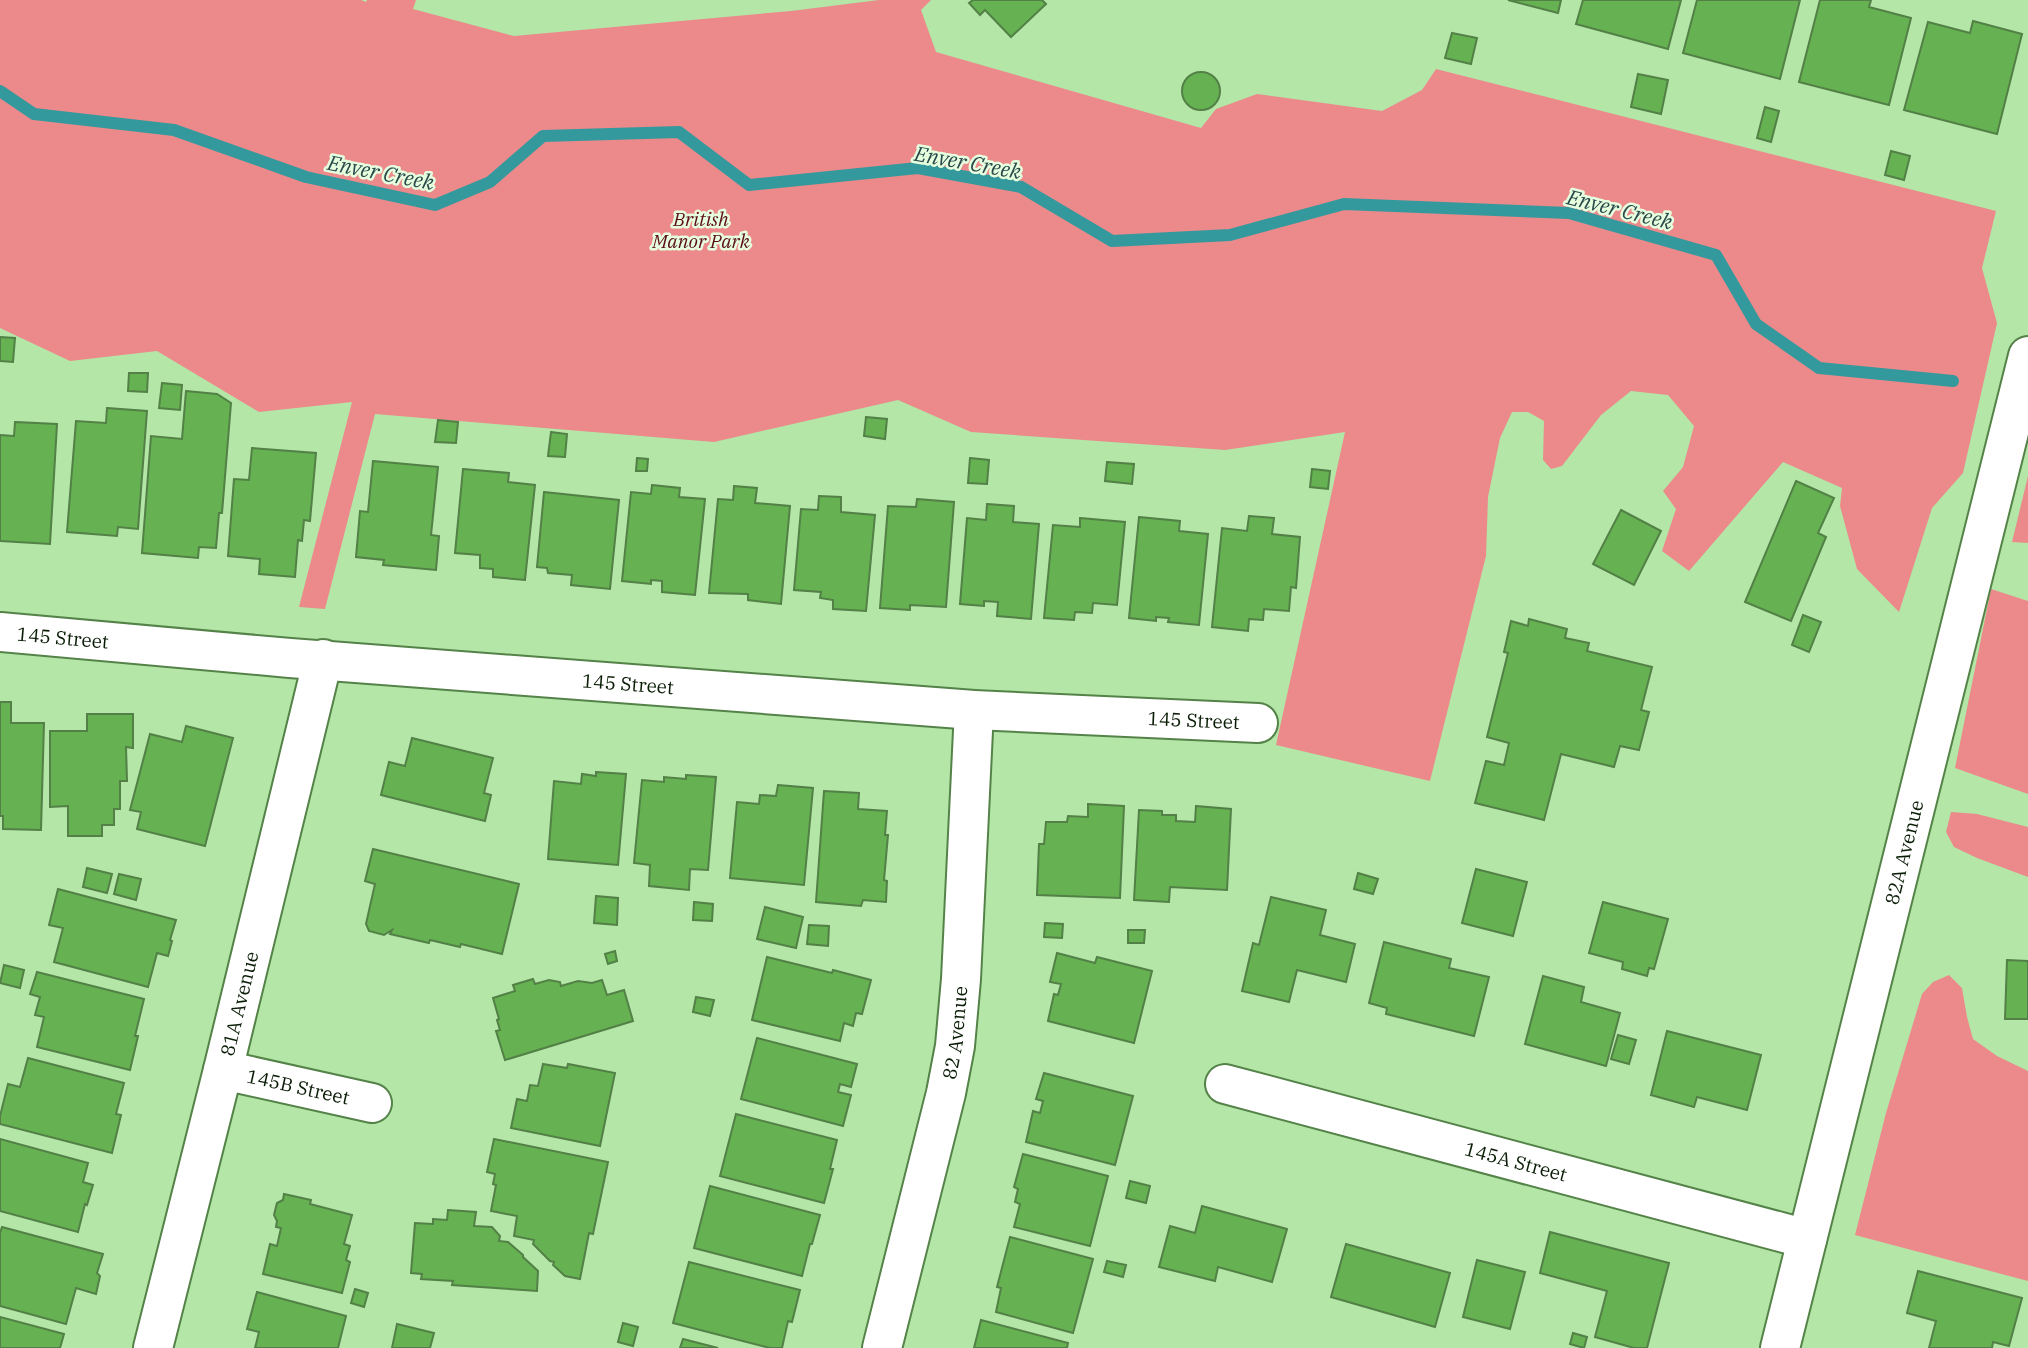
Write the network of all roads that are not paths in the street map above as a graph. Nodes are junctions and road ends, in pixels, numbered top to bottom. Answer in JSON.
{"nodes":[{"id":1,"x":2028,"y":356,"type":"edge"},
{"id":2,"x":0,"y":632,"type":"edge"},
{"id":3,"x":323,"y":659,"type":"junction"},
{"id":4,"x":974,"y":710,"type":"junction"},
{"id":5,"x":1258,"y":723,"type":"dead end"},
{"id":6,"x":223,"y":1070,"type":"junction"},
{"id":7,"x":1224,"y":1084,"type":"dead end"},
{"id":8,"x":372,"y":1103,"type":"dead end"},
{"id":9,"x":1807,"y":1239,"type":"junction"},
{"id":10,"x":153,"y":1348,"type":"edge"},
{"id":11,"x":882,"y":1348,"type":"edge"},
{"id":12,"x":1780,"y":1348,"type":"edge"}],
"edges":[{"from":1,"to":9,"type":"street","name":"82A Avenue"},
{"from":2,"to":3,"type":"street","name":"145 Street"},
{"from":3,"to":4,"type":"street","name":"145 Street"},
{"from":3,"to":6,"type":"street","name":"81A Avenue"},
{"from":4,"to":5,"type":"street","name":"145 Street"},
{"from":4,"to":11,"type":"street","name":"82 Avenue"},
{"from":6,"to":8,"type":"street","name":"145B Street"},
{"from":6,"to":10,"type":"street","name":"81A Avenue"},
{"from":7,"to":9,"type":"street","name":"145A Street"},
{"from":9,"to":12,"type":"street","name":"82A Avenue"}]}
